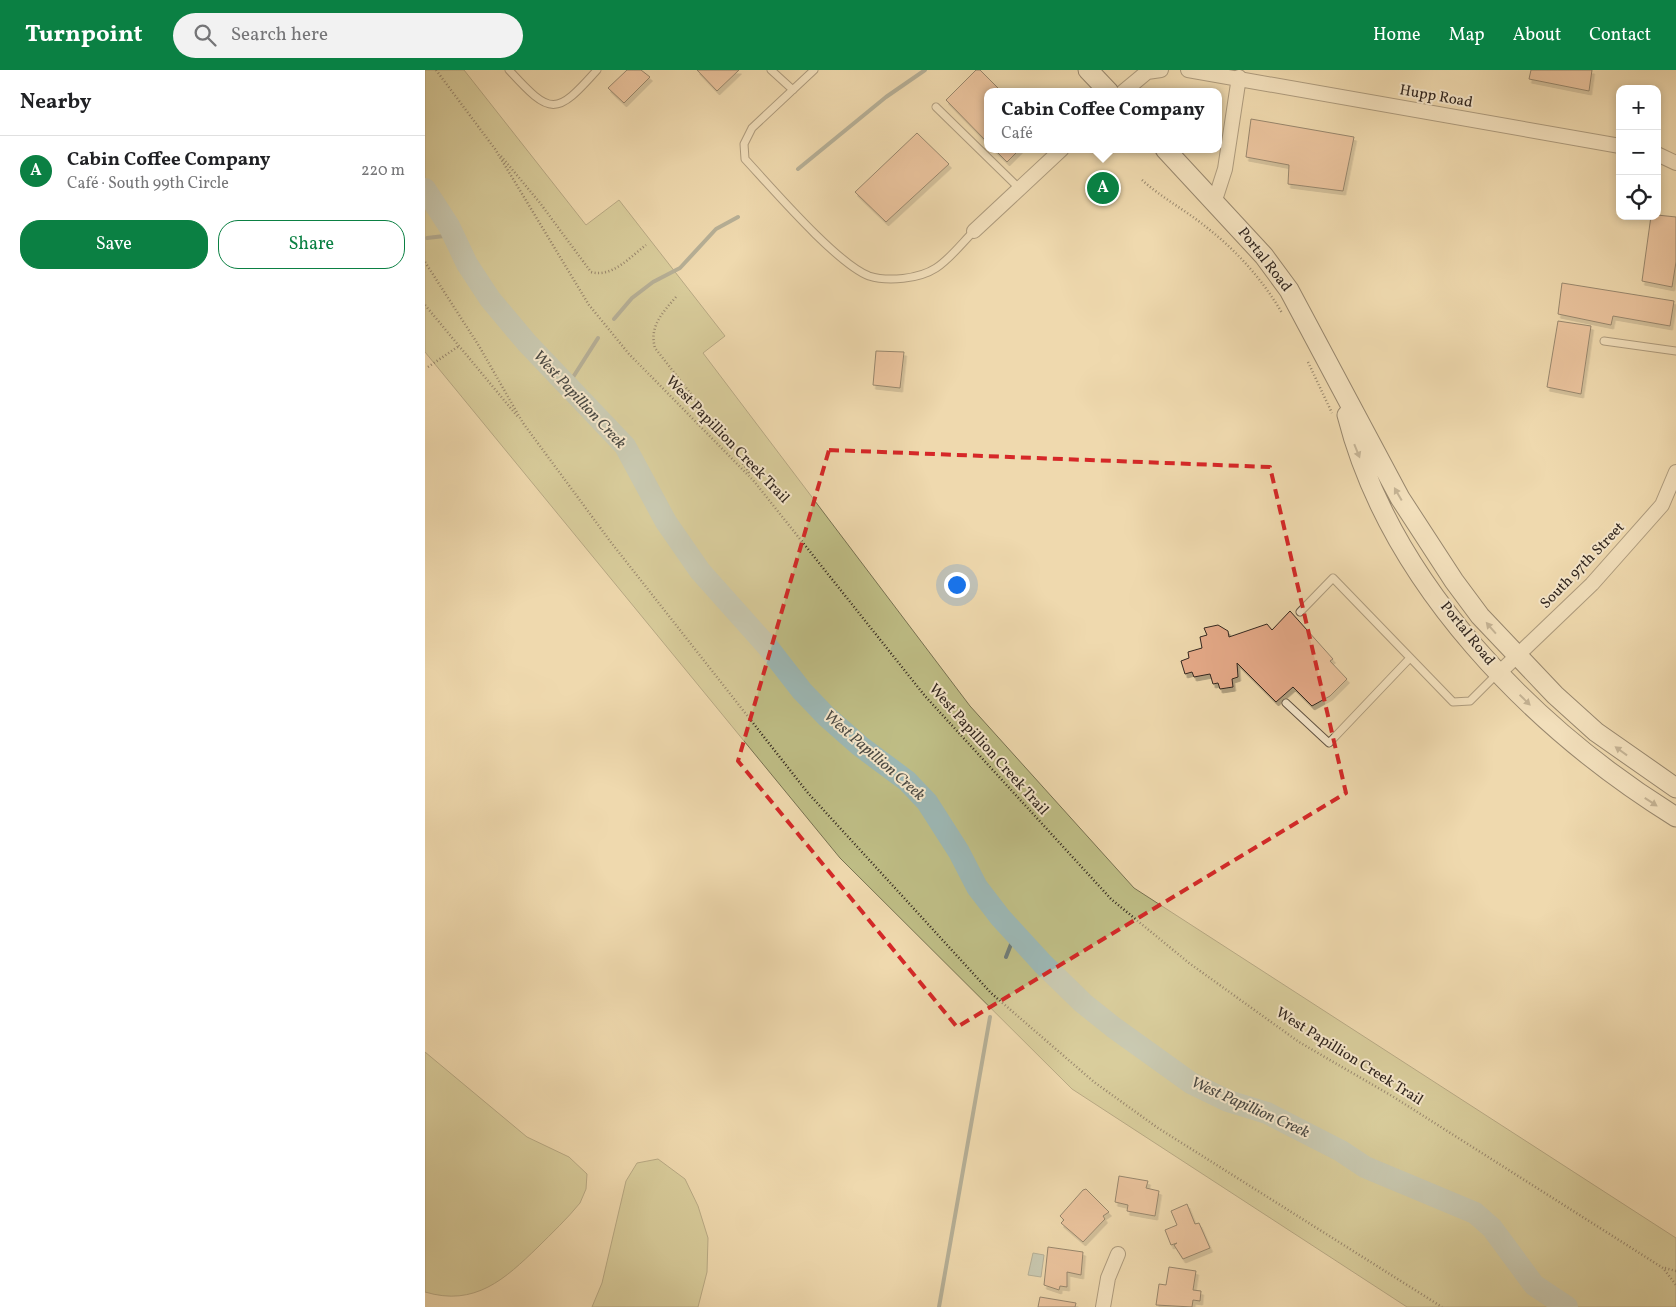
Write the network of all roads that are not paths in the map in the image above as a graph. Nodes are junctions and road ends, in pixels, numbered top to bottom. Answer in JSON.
{"nodes":[{"id":1,"x":509,"y":70,"type":"edge"},
{"id":2,"x":597,"y":70,"type":"edge"},
{"id":3,"x":771,"y":70,"type":"edge"},
{"id":4,"x":814,"y":70,"type":"edge"},
{"id":5,"x":1088,"y":70,"type":"edge"},
{"id":6,"x":1161,"y":70,"type":"edge"},
{"id":7,"x":1188,"y":70,"type":"edge"},
{"id":8,"x":1239,"y":77,"type":"junction"},
{"id":9,"x":1105,"y":88,"type":"edge"},
{"id":10,"x":1128,"y":88,"type":"edge"},
{"id":11,"x":793,"y":90,"type":"junction"},
{"id":12,"x":936,"y":107,"type":"dead end"},
{"id":13,"x":1616,"y":145,"type":"edge"},
{"id":14,"x":1058,"y":153,"type":"edge"},
{"id":15,"x":1169,"y":153,"type":"edge"},
{"id":16,"x":1661,"y":156,"type":"edge"},
{"id":17,"x":1676,"y":163,"type":"edge"},
{"id":18,"x":1020,"y":190,"type":"junction"},
{"id":19,"x":1215,"y":200,"type":"junction"},
{"id":20,"x":974,"y":231,"type":"joint"},
{"id":21,"x":1604,"y":341,"type":"dead end"},
{"id":22,"x":1676,"y":351,"type":"edge"},
{"id":23,"x":1340,"y":387,"type":"junction"},
{"id":24,"x":1676,"y":472,"type":"edge"},
{"id":25,"x":1300,"y":612,"type":"dead end"},
{"id":26,"x":1516,"y":656,"type":"junction"},
{"id":27,"x":1411,"y":658,"type":"junction"},
{"id":28,"x":1499,"y":672,"type":"junction"},
{"id":29,"x":1286,"y":703,"type":"dead end"},
{"id":30,"x":1676,"y":788,"type":"edge"},
{"id":31,"x":1676,"y":817,"type":"edge"},
{"id":32,"x":1118,"y":1254,"type":"dead end"},
{"id":33,"x":1103,"y":1307,"type":"edge"}],
"edges":[{"from":1,"to":2,"type":"lane"},
{"from":3,"to":11,"type":"lane"},
{"from":4,"to":11,"type":"lane"},
{"from":5,"to":9,"type":"main road"},
{"from":6,"to":10,"type":"street"},
{"from":7,"to":8,"type":"street","name":"Hupp Road"},
{"from":8,"to":13,"type":"street","name":"Hupp Road"},
{"from":8,"to":19,"type":"street"},
{"from":11,"to":20,"type":"lane"},
{"from":12,"to":18,"type":"lane"},
{"from":14,"to":18,"type":"street"},
{"from":15,"to":19,"type":"main road","name":"Portal Road"},
{"from":16,"to":17,"type":"street"},
{"from":18,"to":20,"type":"street"},
{"from":19,"to":23,"type":"main road","name":"Portal Road"},
{"from":21,"to":22,"type":"lane"},
{"from":26,"to":23,"type":"main road","name":"Portal Road","one_way":true},
{"from":23,"to":28,"type":"main road","name":"Portal Road","one_way":true},
{"from":24,"to":26,"type":"street","name":"South 97th Street"},
{"from":25,"to":27,"type":"lane"},
{"from":26,"to":28,"type":"street","name":"South 97th Street"},
{"from":30,"to":26,"type":"main road","name":"Portal Road","one_way":true},
{"from":27,"to":28,"type":"lane"},
{"from":27,"to":29,"type":"lane"},
{"from":28,"to":31,"type":"main road","name":"Portal Road","one_way":true},
{"from":32,"to":33,"type":"street"}]}
